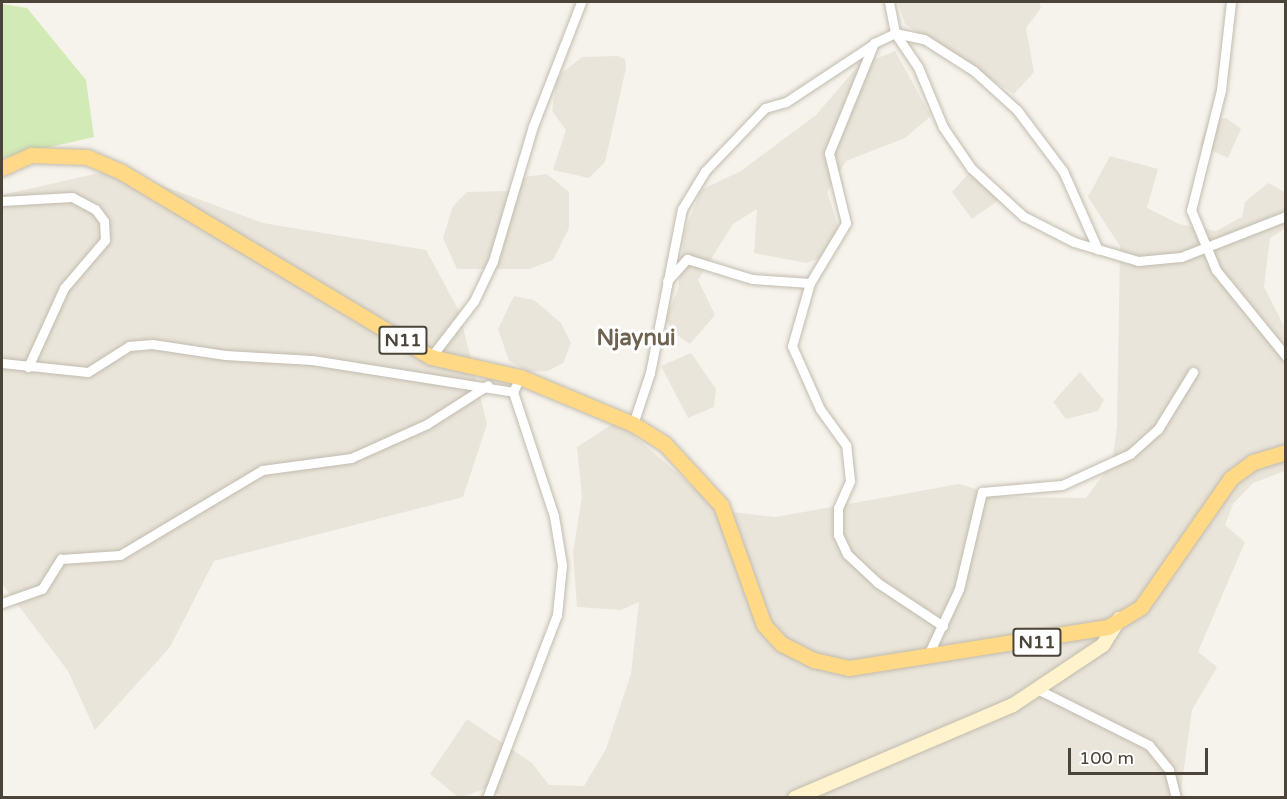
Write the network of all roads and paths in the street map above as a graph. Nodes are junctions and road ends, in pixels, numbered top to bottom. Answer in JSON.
{"nodes":[{"id":1,"x":581,"y":2,"type":"edge"},
{"id":2,"x":889,"y":2,"type":"edge"},
{"id":3,"x":1231,"y":2,"type":"edge"},
{"id":4,"x":895,"y":33,"type":"junction"},
{"id":5,"x":874,"y":44,"type":"junction"},
{"id":6,"x":2,"y":168,"type":"edge"},
{"id":7,"x":2,"y":201,"type":"edge"},
{"id":8,"x":1286,"y":216,"type":"edge"},
{"id":9,"x":1098,"y":250,"type":"junction"},
{"id":10,"x":1204,"y":250,"type":"junction"},
{"id":11,"x":667,"y":281,"type":"junction"},
{"id":12,"x":810,"y":283,"type":"junction"},
{"id":13,"x":1286,"y":356,"type":"edge"},
{"id":14,"x":431,"y":357,"type":"junction"},
{"id":15,"x":2,"y":363,"type":"edge"},
{"id":16,"x":28,"y":367,"type":"junction"},
{"id":17,"x":1193,"y":372,"type":"dead end"},
{"id":18,"x":520,"y":377,"type":"junction"},
{"id":19,"x":488,"y":386,"type":"junction"},
{"id":20,"x":513,"y":392,"type":"junction"},
{"id":21,"x":633,"y":424,"type":"junction"},
{"id":22,"x":1286,"y":452,"type":"edge"},
{"id":23,"x":2,"y":603,"type":"edge"},
{"id":24,"x":1120,"y":618,"type":"junction"},
{"id":25,"x":943,"y":626,"type":"junction"},
{"id":26,"x":928,"y":655,"type":"junction"},
{"id":27,"x":1039,"y":690,"type":"junction"},
{"id":28,"x":487,"y":798,"type":"edge"},
{"id":29,"x":795,"y":798,"type":"edge"},
{"id":30,"x":1176,"y":798,"type":"edge"}],
"edges":[{"from":1,"to":14,"type":"street"},
{"from":2,"to":4,"type":"street"},
{"from":3,"to":10,"type":"street"},
{"from":4,"to":5,"type":"street"},
{"from":4,"to":9,"type":"street"},
{"from":4,"to":9,"type":"street"},
{"from":5,"to":11,"type":"street"},
{"from":5,"to":12,"type":"street"},
{"from":6,"to":14,"type":"highway","number":"N11"},
{"from":7,"to":16,"type":"street"},
{"from":8,"to":10,"type":"street"},
{"from":9,"to":10,"type":"street"},
{"from":10,"to":13,"type":"street"},
{"from":11,"to":12,"type":"street"},
{"from":11,"to":21,"type":"street"},
{"from":12,"to":25,"type":"street"},
{"from":14,"to":18,"type":"highway","number":"N11"},
{"from":15,"to":16,"type":"street"},
{"from":16,"to":19,"type":"street"},
{"from":17,"to":25,"type":"street"},
{"from":18,"to":20,"type":"street"},
{"from":18,"to":21,"type":"highway","number":"N11"},
{"from":19,"to":20,"type":"street"},
{"from":19,"to":23,"type":"street"},
{"from":20,"to":28,"type":"street"},
{"from":21,"to":26,"type":"highway","number":"N11"},
{"from":22,"to":24,"type":"highway","number":"N11"},
{"from":24,"to":26,"type":"highway","number":"N11"},
{"from":24,"to":27,"type":"main road"},
{"from":25,"to":26,"type":"street"},
{"from":27,"to":29,"type":"main road"},
{"from":27,"to":30,"type":"street"}]}
